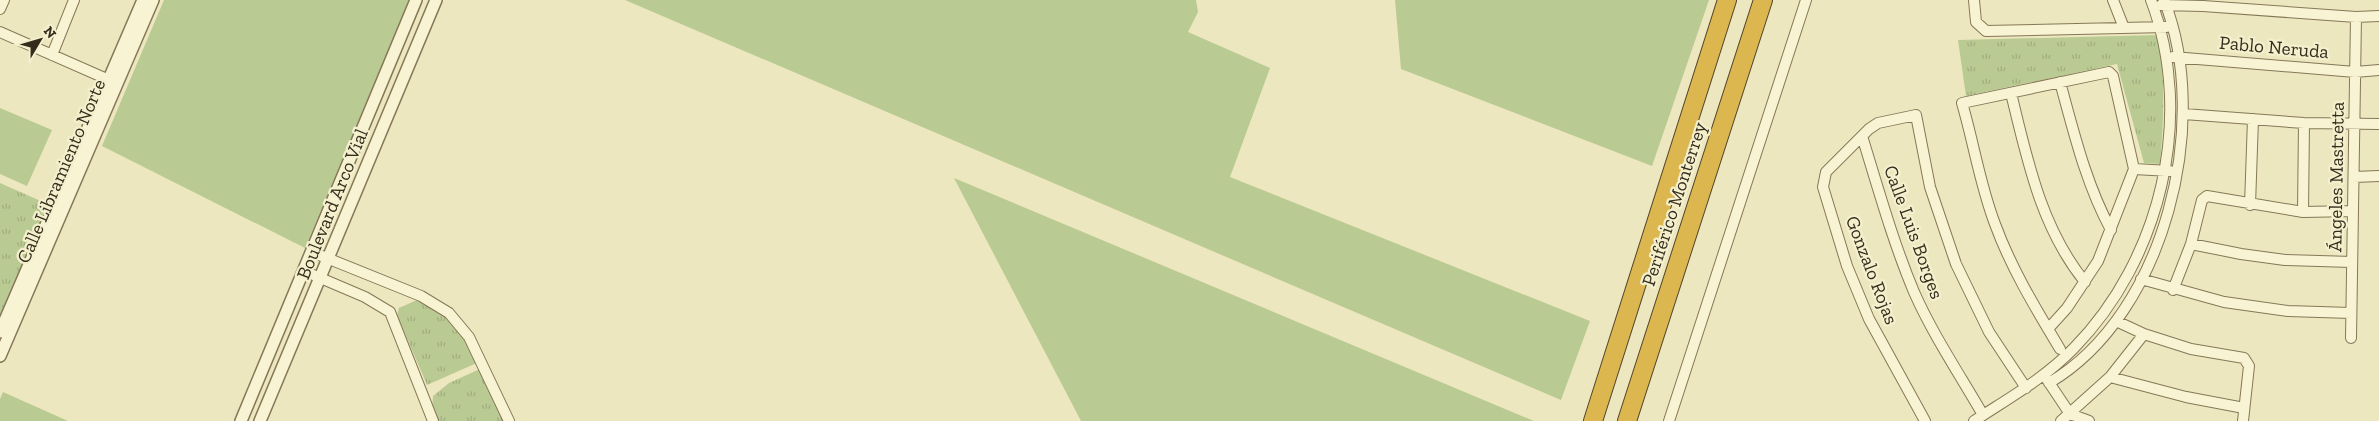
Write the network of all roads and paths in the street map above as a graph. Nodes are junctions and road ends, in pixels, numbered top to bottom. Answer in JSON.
{"nodes":[{"id":1,"x":4,"y":0,"type":"edge"},
{"id":2,"x":74,"y":0,"type":"edge"},
{"id":3,"x":143,"y":0,"type":"edge"},
{"id":4,"x":153,"y":0,"type":"edge"},
{"id":5,"x":416,"y":0,"type":"edge"},
{"id":6,"x":436,"y":0,"type":"edge"},
{"id":7,"x":1727,"y":0,"type":"edge"},
{"id":8,"x":1763,"y":0,"type":"edge"},
{"id":9,"x":1806,"y":0,"type":"edge"},
{"id":10,"x":1974,"y":0,"type":"edge"},
{"id":11,"x":2113,"y":0,"type":"edge"},
{"id":12,"x":2165,"y":2,"type":"edge"},
{"id":13,"x":2152,"y":3,"type":"edge"},
{"id":14,"x":2202,"y":3,"type":"edge"},
{"id":15,"x":0,"y":9,"type":"edge"},
{"id":16,"x":2379,"y":16,"type":"edge"},
{"id":17,"x":2356,"y":17,"type":"junction"},
{"id":18,"x":2173,"y":26,"type":"junction"},
{"id":19,"x":2161,"y":27,"type":"junction"},
{"id":20,"x":2124,"y":28,"type":"junction"},
{"id":21,"x":0,"y":32,"type":"edge"},
{"id":22,"x":52,"y":55,"type":"junction"},
{"id":23,"x":2180,"y":57,"type":"junction"},
{"id":24,"x":2166,"y":58,"type":"junction"},
{"id":25,"x":2379,"y":70,"type":"edge"},
{"id":26,"x":2356,"y":72,"type":"junction"},
{"id":27,"x":113,"y":82,"type":"junction"},
{"id":28,"x":2060,"y":82,"type":"junction"},
{"id":29,"x":2011,"y":93,"type":"junction"},
{"id":30,"x":2184,"y":114,"type":"junction"},
{"id":31,"x":2253,"y":119,"type":"junction"},
{"id":32,"x":2304,"y":123,"type":"junction"},
{"id":33,"x":2379,"y":124,"type":"edge"},
{"id":34,"x":2353,"y":125,"type":"junction"},
{"id":35,"x":1862,"y":136,"type":"junction"},
{"id":36,"x":2134,"y":169,"type":"junction"},
{"id":37,"x":2165,"y":171,"type":"junction"},
{"id":38,"x":2176,"y":172,"type":"junction"},
{"id":39,"x":2379,"y":176,"type":"edge"},
{"id":40,"x":2354,"y":177,"type":"junction"},
{"id":41,"x":2250,"y":205,"type":"junction"},
{"id":42,"x":2353,"y":211,"type":"junction"},
{"id":43,"x":2303,"y":212,"type":"junction"},
{"id":44,"x":2111,"y":230,"type":"junction"},
{"id":45,"x":2191,"y":244,"type":"junction"},
{"id":46,"x":312,"y":252,"type":"junction"},
{"id":47,"x":329,"y":258,"type":"junction"},
{"id":48,"x":2352,"y":262,"type":"junction"},
{"id":49,"x":304,"y":271,"type":"junction"},
{"id":50,"x":321,"y":278,"type":"junction"},
{"id":51,"x":2141,"y":279,"type":"junction"},
{"id":52,"x":2084,"y":282,"type":"junction"},
{"id":53,"x":2173,"y":290,"type":"junction"},
{"id":54,"x":2351,"y":313,"type":"junction"},
{"id":55,"x":2116,"y":321,"type":"junction"},
{"id":56,"x":2048,"y":329,"type":"junction"},
{"id":57,"x":0,"y":332,"type":"edge"},
{"id":58,"x":2144,"y":334,"type":"junction"},
{"id":59,"x":2351,"y":338,"type":"dead end"},
{"id":60,"x":2060,"y":349,"type":"dead end"},
{"id":61,"x":0,"y":354,"type":"edge"},
{"id":62,"x":2110,"y":376,"type":"junction"},
{"id":63,"x":2040,"y":378,"type":"junction"},
{"id":64,"x":2049,"y":383,"type":"junction"},
{"id":65,"x":2026,"y":388,"type":"junction"},
{"id":66,"x":2244,"y":408,"type":"junction"},
{"id":67,"x":2070,"y":414,"type":"junction"},
{"id":68,"x":1983,"y":415,"type":"junction"},
{"id":69,"x":241,"y":421,"type":"edge"},
{"id":70,"x":260,"y":421,"type":"edge"},
{"id":71,"x":433,"y":421,"type":"edge"},
{"id":72,"x":509,"y":421,"type":"edge"},
{"id":73,"x":1593,"y":421,"type":"edge"},
{"id":74,"x":1627,"y":421,"type":"edge"},
{"id":75,"x":1669,"y":421,"type":"edge"},
{"id":76,"x":1925,"y":421,"type":"edge"},
{"id":77,"x":1974,"y":421,"type":"edge"},
{"id":78,"x":2061,"y":421,"type":"edge"},
{"id":79,"x":2089,"y":421,"type":"edge"},
{"id":80,"x":2243,"y":421,"type":"edge"}],
"edges":[{"from":1,"to":15,"type":"street"},
{"from":2,"to":22,"type":"street"},
{"from":3,"to":27,"type":"street","name":"Calle Libramiento Norte"},
{"from":4,"to":27,"type":"street","name":"Calle Libramiento Norte"},
{"from":5,"to":46,"type":"street","name":"Boulevard Arco Vial"},
{"from":6,"to":47,"type":"street","name":"Boulevard Arco Vial"},
{"from":7,"to":73,"type":"highway","name":"Periférico Monterrey"},
{"from":8,"to":74,"type":"highway","name":"Periférico Monterrey"},
{"from":9,"to":75,"type":"street"},
{"from":10,"to":20,"type":"street"},
{"from":11,"to":20,"type":"street"},
{"from":12,"to":13,"type":"street"},
{"from":12,"to":14,"type":"street"},
{"from":12,"to":18,"type":"street"},
{"from":13,"to":19,"type":"street"},
{"from":14,"to":17,"type":"street"},
{"from":16,"to":17,"type":"street"},
{"from":17,"to":26,"type":"street","name":"Ángeles Mastretta"},
{"from":18,"to":19,"type":"street"},
{"from":18,"to":23,"type":"street"},
{"from":19,"to":20,"type":"street"},
{"from":19,"to":24,"type":"street"},
{"from":21,"to":22,"type":"street"},
{"from":22,"to":27,"type":"street"},
{"from":23,"to":24,"type":"street","name":"Pablo Neruda"},
{"from":23,"to":26,"type":"street","name":"Pablo Neruda"},
{"from":23,"to":30,"type":"street"},
{"from":24,"to":37,"type":"street"},
{"from":25,"to":26,"type":"street","name":"Pablo Neruda"},
{"from":26,"to":34,"type":"street","name":"Ángeles Mastretta"},
{"from":27,"to":57,"type":"street","name":"Calle Libramiento Norte"},
{"from":27,"to":61,"type":"street","name":"Calle Libramiento Norte"},
{"from":28,"to":29,"type":"street"},
{"from":28,"to":36,"type":"street"},
{"from":28,"to":44,"type":"street"},
{"from":29,"to":52,"type":"street"},
{"from":29,"to":56,"type":"street"},
{"from":30,"to":31,"type":"street"},
{"from":30,"to":38,"type":"street"},
{"from":31,"to":32,"type":"street"},
{"from":31,"to":41,"type":"street"},
{"from":32,"to":34,"type":"street"},
{"from":32,"to":43,"type":"street"},
{"from":33,"to":34,"type":"street"},
{"from":34,"to":40,"type":"street","name":"Ángeles Mastretta"},
{"from":35,"to":65,"type":"street","name":"Gonzalo Rojas"},
{"from":35,"to":68,"type":"street","name":"Calle Luis Borges"},
{"from":35,"to":76,"type":"street","name":"Gonzalo Rojas"},
{"from":36,"to":37,"type":"street"},
{"from":36,"to":44,"type":"street"},
{"from":37,"to":38,"type":"street"},
{"from":37,"to":63,"type":"street"},
{"from":38,"to":51,"type":"street"},
{"from":39,"to":40,"type":"street"},
{"from":40,"to":42,"type":"street","name":"Ángeles Mastretta"},
{"from":41,"to":43,"type":"street"},
{"from":41,"to":45,"type":"street"},
{"from":42,"to":43,"type":"street"},
{"from":42,"to":48,"type":"street","name":"Ángeles Mastretta"},
{"from":44,"to":52,"type":"street"},
{"from":45,"to":48,"type":"street"},
{"from":45,"to":53,"type":"street"},
{"from":46,"to":47,"type":"street"},
{"from":46,"to":49,"type":"street","name":"Boulevard Arco Vial"},
{"from":47,"to":50,"type":"street","name":"Boulevard Arco Vial"},
{"from":47,"to":72,"type":"street"},
{"from":48,"to":54,"type":"street","name":"Ángeles Mastretta"},
{"from":49,"to":50,"type":"street"},
{"from":49,"to":69,"type":"street","name":"Boulevard Arco Vial"},
{"from":50,"to":70,"type":"street","name":"Boulevard Arco Vial"},
{"from":50,"to":71,"type":"street"},
{"from":51,"to":53,"type":"street"},
{"from":51,"to":55,"type":"street"},
{"from":52,"to":56,"type":"street"},
{"from":53,"to":54,"type":"street"},
{"from":54,"to":59,"type":"street","name":"Ángeles Mastretta"},
{"from":55,"to":58,"type":"street"},
{"from":55,"to":64,"type":"street"},
{"from":56,"to":60,"type":"street"},
{"from":58,"to":62,"type":"street"},
{"from":58,"to":66,"type":"street"},
{"from":62,"to":66,"type":"street"},
{"from":62,"to":67,"type":"street"},
{"from":63,"to":64,"type":"street"},
{"from":63,"to":65,"type":"street"},
{"from":64,"to":67,"type":"street"},
{"from":65,"to":68,"type":"street"},
{"from":66,"to":80,"type":"street"},
{"from":67,"to":78,"type":"street"},
{"from":67,"to":79,"type":"street"},
{"from":68,"to":77,"type":"street"}]}
